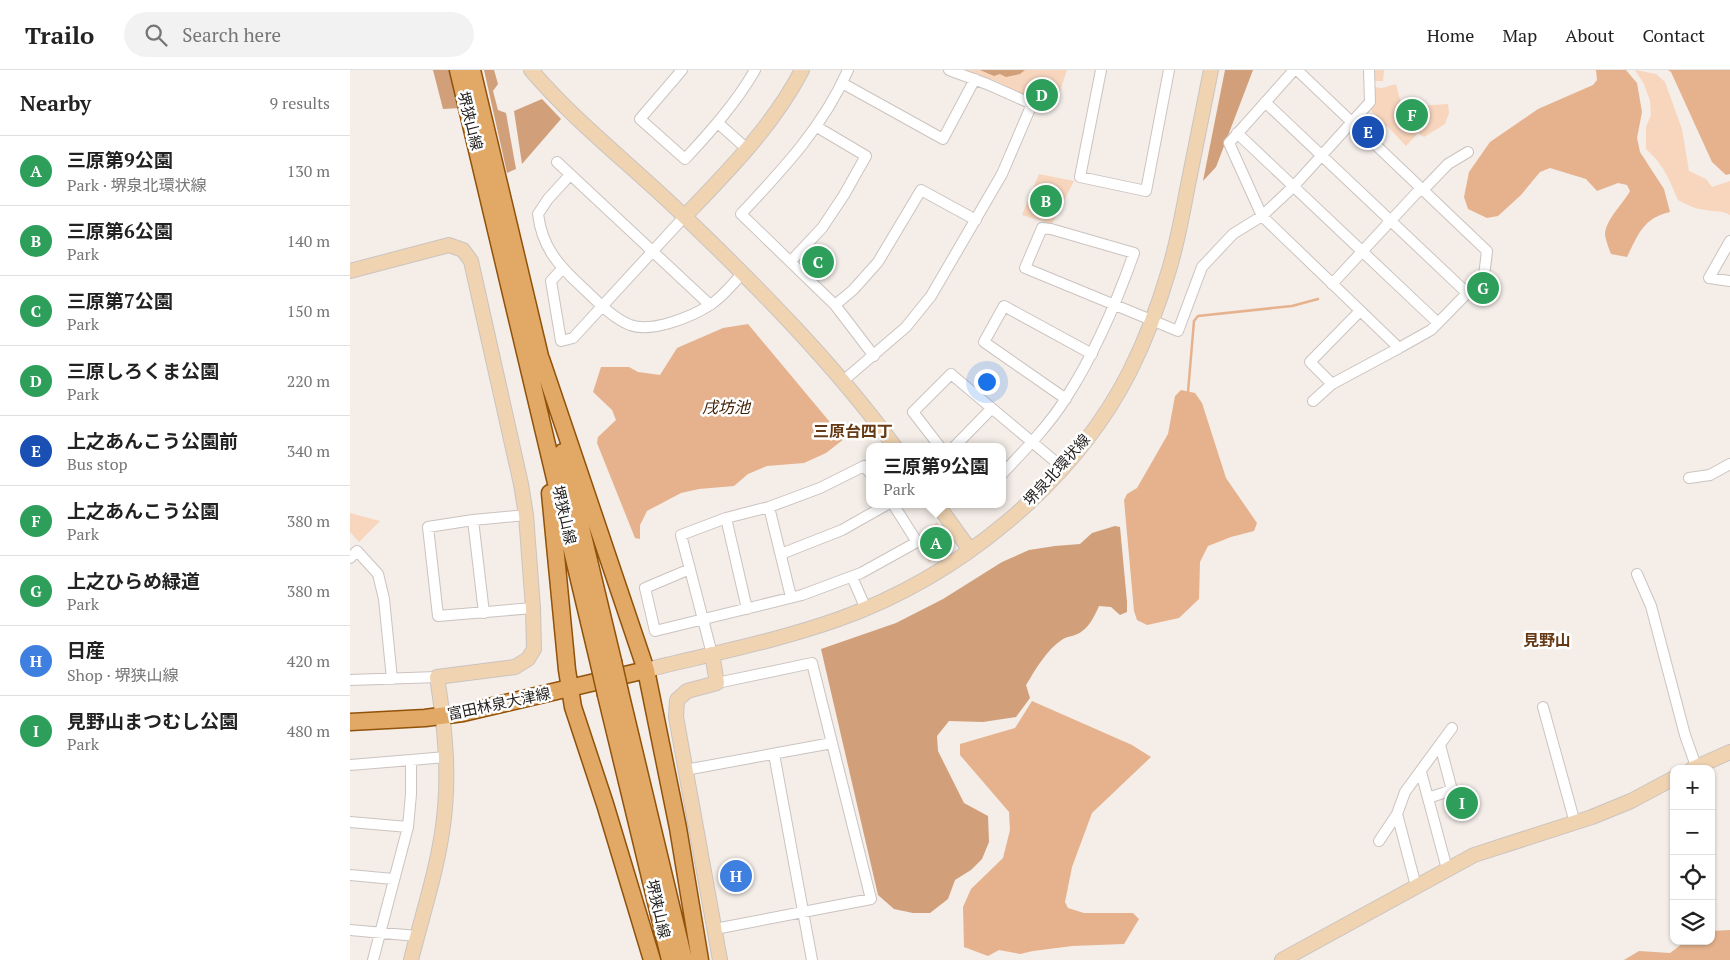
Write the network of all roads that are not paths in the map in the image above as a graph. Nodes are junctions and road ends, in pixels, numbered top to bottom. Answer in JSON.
{"nodes":[{"id":1,"x":458,"y":70,"type":"edge"},
{"id":2,"x":472,"y":70,"type":"edge"},
{"id":3,"x":531,"y":70,"type":"edge"},
{"id":4,"x":682,"y":70,"type":"edge"},
{"id":5,"x":755,"y":70,"type":"edge"},
{"id":6,"x":802,"y":70,"type":"edge"},
{"id":7,"x":848,"y":70,"type":"edge"},
{"id":8,"x":949,"y":70,"type":"edge"},
{"id":9,"x":1101,"y":70,"type":"edge"},
{"id":10,"x":1169,"y":70,"type":"edge"},
{"id":11,"x":1211,"y":70,"type":"edge"},
{"id":12,"x":1295,"y":70,"type":"edge"},
{"id":13,"x":1369,"y":70,"type":"edge"},
{"id":14,"x":975,"y":79,"type":"junction"},
{"id":15,"x":842,"y":83,"type":"junction"},
{"id":16,"x":1265,"y":102,"type":"junction"},
{"id":17,"x":1351,"y":122,"type":"junction"},
{"id":18,"x":718,"y":124,"type":"junction"},
{"id":19,"x":817,"y":127,"type":"junction"},
{"id":20,"x":1237,"y":133,"type":"junction"},
{"id":21,"x":747,"y":150,"type":"junction"},
{"id":22,"x":1468,"y":152,"type":"dead end"},
{"id":23,"x":1321,"y":156,"type":"junction"},
{"id":24,"x":557,"y":162,"type":"dead end"},
{"id":25,"x":570,"y":175,"type":"junction"},
{"id":26,"x":1294,"y":186,"type":"junction"},
{"id":27,"x":1422,"y":189,"type":"junction"},
{"id":28,"x":684,"y":216,"type":"junction"},
{"id":29,"x":1262,"y":216,"type":"junction"},
{"id":30,"x":976,"y":220,"type":"junction"},
{"id":31,"x":1390,"y":220,"type":"junction"},
{"id":32,"x":1730,"y":241,"type":"edge"},
{"id":33,"x":1362,"y":251,"type":"junction"},
{"id":34,"x":653,"y":252,"type":"junction"},
{"id":35,"x":791,"y":261,"type":"junction"},
{"id":36,"x":562,"y":269,"type":"junction"},
{"id":37,"x":350,"y":271,"type":"edge"},
{"id":38,"x":743,"y":273,"type":"junction"},
{"id":39,"x":1730,"y":281,"type":"edge"},
{"id":40,"x":1332,"y":284,"type":"junction"},
{"id":41,"x":1467,"y":293,"type":"junction"},
{"id":42,"x":710,"y":305,"type":"junction"},
{"id":43,"x":604,"y":306,"type":"junction"},
{"id":44,"x":835,"y":306,"type":"junction"},
{"id":45,"x":1115,"y":306,"type":"junction"},
{"id":46,"x":1360,"y":311,"type":"junction"},
{"id":47,"x":1152,"y":321,"type":"junction"},
{"id":48,"x":1438,"y":323,"type":"junction"},
{"id":49,"x":1399,"y":348,"type":"junction"},
{"id":50,"x":1092,"y":354,"type":"junction"},
{"id":51,"x":874,"y":356,"type":"junction"},
{"id":52,"x":541,"y":359,"type":"junction"},
{"id":53,"x":843,"y":381,"type":"junction"},
{"id":54,"x":1332,"y":384,"type":"junction"},
{"id":55,"x":1066,"y":399,"type":"junction"},
{"id":56,"x":1313,"y":401,"type":"dead end"},
{"id":57,"x":992,"y":409,"type":"junction"},
{"id":58,"x":1032,"y":441,"type":"junction"},
{"id":59,"x":892,"y":443,"type":"edge"},
{"id":60,"x":937,"y":443,"type":"edge"},
{"id":61,"x":958,"y":443,"type":"edge"},
{"id":62,"x":550,"y":454,"type":"junction"},
{"id":63,"x":1730,"y":464,"type":"edge"},
{"id":64,"x":866,"y":468,"type":"edge"},
{"id":65,"x":1063,"y":468,"type":"junction"},
{"id":66,"x":1006,"y":470,"type":"edge"},
{"id":67,"x":1689,"y":478,"type":"dead end"},
{"id":68,"x":769,"y":507,"type":"junction"},
{"id":69,"x":881,"y":508,"type":"edge"},
{"id":70,"x":896,"y":508,"type":"edge"},
{"id":71,"x":940,"y":508,"type":"edge"},
{"id":72,"x":526,"y":515,"type":"junction"},
{"id":73,"x":726,"y":518,"type":"junction"},
{"id":74,"x":473,"y":520,"type":"junction"},
{"id":75,"x":970,"y":550,"type":"junction"},
{"id":76,"x":781,"y":554,"type":"junction"},
{"id":77,"x":350,"y":558,"type":"edge"},
{"id":78,"x":690,"y":568,"type":"junction"},
{"id":79,"x":1637,"y":574,"type":"dead end"},
{"id":80,"x":852,"y":577,"type":"junction"},
{"id":81,"x":791,"y":598,"type":"junction"},
{"id":82,"x":533,"y":608,"type":"junction"},
{"id":83,"x":747,"y":608,"type":"junction"},
{"id":84,"x":866,"y":609,"type":"junction"},
{"id":85,"x":484,"y":613,"type":"junction"},
{"id":86,"x":704,"y":619,"type":"junction"},
{"id":87,"x":712,"y":654,"type":"junction"},
{"id":88,"x":606,"y":663,"type":"junction"},
{"id":89,"x":646,"y":670,"type":"junction"},
{"id":90,"x":437,"y":677,"type":"junction"},
{"id":91,"x":392,"y":679,"type":"junction"},
{"id":92,"x":350,"y":680,"type":"edge"},
{"id":93,"x":718,"y":683,"type":"junction"},
{"id":94,"x":569,"y":689,"type":"junction"},
{"id":95,"x":613,"y":694,"type":"junction"},
{"id":96,"x":1543,"y":707,"type":"dead end"},
{"id":97,"x":443,"y":716,"type":"junction"},
{"id":98,"x":350,"y":722,"type":"edge"},
{"id":99,"x":1452,"y":728,"type":"dead end"},
{"id":100,"x":832,"y":743,"type":"junction"},
{"id":101,"x":1440,"y":745,"type":"junction"},
{"id":102,"x":1730,"y":752,"type":"edge"},
{"id":103,"x":774,"y":754,"type":"junction"},
{"id":104,"x":446,"y":758,"type":"junction"},
{"id":105,"x":410,"y":760,"type":"junction"},
{"id":106,"x":350,"y":765,"type":"edge"},
{"id":107,"x":1693,"y":765,"type":"edge"},
{"id":108,"x":1701,"y":765,"type":"edge"},
{"id":109,"x":685,"y":770,"type":"junction"},
{"id":110,"x":1421,"y":772,"type":"junction"},
{"id":111,"x":1670,"y":780,"type":"edge"},
{"id":112,"x":1428,"y":798,"type":"junction"},
{"id":113,"x":1397,"y":814,"type":"junction"},
{"id":114,"x":350,"y":822,"type":"edge"},
{"id":115,"x":1576,"y":823,"type":"junction"},
{"id":116,"x":408,"y":827,"type":"junction"},
{"id":117,"x":1379,"y":841,"type":"dead end"},
{"id":118,"x":1448,"y":869,"type":"junction"},
{"id":119,"x":350,"y":875,"type":"edge"},
{"id":120,"x":393,"y":880,"type":"junction"},
{"id":121,"x":1416,"y":886,"type":"junction"},
{"id":122,"x":804,"y":912,"type":"junction"},
{"id":123,"x":714,"y":929,"type":"junction"},
{"id":124,"x":350,"y":930,"type":"edge"},
{"id":125,"x":380,"y":932,"type":"junction"},
{"id":126,"x":417,"y":936,"type":"junction"},
{"id":127,"x":372,"y":960,"type":"edge"},
{"id":128,"x":411,"y":960,"type":"edge"},
{"id":129,"x":652,"y":960,"type":"edge"},
{"id":130,"x":670,"y":960,"type":"edge"},
{"id":131,"x":684,"y":960,"type":"edge"},
{"id":132,"x":700,"y":960,"type":"edge"},
{"id":133,"x":720,"y":960,"type":"edge"},
{"id":134,"x":812,"y":960,"type":"edge"},
{"id":135,"x":1282,"y":960,"type":"edge"}],
"edges":[{"from":1,"to":62,"type":"main road","name":"堺狭山線"},
{"from":2,"to":52,"type":"main road","name":"堺狭山線"},
{"from":3,"to":28,"type":"street"},
{"from":4,"to":18,"type":"street"},
{"from":5,"to":18,"type":"street"},
{"from":6,"to":21,"type":"street"},
{"from":7,"to":15,"type":"street"},
{"from":8,"to":14,"type":"street"},
{"from":9,"to":10,"type":"street"},
{"from":11,"to":47,"type":"street","name":"堺泉北環状線"},
{"from":12,"to":16,"type":"street"},
{"from":12,"to":17,"type":"street"},
{"from":13,"to":17,"type":"street"},
{"from":14,"to":15,"type":"street"},
{"from":14,"to":30,"type":"street"},
{"from":15,"to":19,"type":"street"},
{"from":16,"to":20,"type":"street"},
{"from":16,"to":23,"type":"street"},
{"from":17,"to":23,"type":"street"},
{"from":17,"to":27,"type":"street"},
{"from":18,"to":21,"type":"street"},
{"from":19,"to":35,"type":"street"},
{"from":19,"to":35,"type":"street"},
{"from":20,"to":26,"type":"street"},
{"from":20,"to":29,"type":"street"},
{"from":21,"to":28,"type":"street"},
{"from":22,"to":27,"type":"street"},
{"from":23,"to":26,"type":"street"},
{"from":23,"to":31,"type":"street"},
{"from":24,"to":25,"type":"street"},
{"from":25,"to":34,"type":"street"},
{"from":25,"to":36,"type":"street"},
{"from":26,"to":29,"type":"street"},
{"from":26,"to":33,"type":"street"},
{"from":27,"to":31,"type":"street"},
{"from":27,"to":41,"type":"street"},
{"from":28,"to":34,"type":"street"},
{"from":28,"to":38,"type":"street"},
{"from":29,"to":40,"type":"street"},
{"from":29,"to":47,"type":"street"},
{"from":30,"to":44,"type":"street"},
{"from":30,"to":51,"type":"street"},
{"from":31,"to":33,"type":"street"},
{"from":31,"to":41,"type":"street"},
{"from":32,"to":39,"type":"street"},
{"from":33,"to":40,"type":"street"},
{"from":33,"to":48,"type":"street"},
{"from":34,"to":42,"type":"street"},
{"from":34,"to":43,"type":"street"},
{"from":35,"to":44,"type":"street"},
{"from":36,"to":43,"type":"street"},
{"from":36,"to":43,"type":"street"},
{"from":37,"to":72,"type":"street"},
{"from":38,"to":42,"type":"street"},
{"from":38,"to":53,"type":"street"},
{"from":40,"to":46,"type":"street"},
{"from":41,"to":48,"type":"street"},
{"from":42,"to":43,"type":"street"},
{"from":44,"to":51,"type":"street"},
{"from":45,"to":45,"type":"street"},
{"from":45,"to":47,"type":"street"},
{"from":45,"to":50,"type":"street"},
{"from":46,"to":49,"type":"street"},
{"from":46,"to":54,"type":"street"},
{"from":47,"to":65,"type":"street","name":"堺泉北環状線"},
{"from":48,"to":49,"type":"street"},
{"from":49,"to":54,"type":"street"},
{"from":50,"to":55,"type":"street"},
{"from":50,"to":55,"type":"street"},
{"from":51,"to":53,"type":"street"},
{"from":52,"to":88,"type":"main road","name":"堺狭山線"},
{"from":52,"to":89,"type":"main road"},
{"from":53,"to":59,"type":"street"},
{"from":54,"to":56,"type":"street"},
{"from":55,"to":58,"type":"street"},
{"from":57,"to":58,"type":"street"},
{"from":57,"to":60,"type":"street"},
{"from":57,"to":61,"type":"street"},
{"from":58,"to":65,"type":"street"},
{"from":58,"to":66,"type":"street"},
{"from":62,"to":88,"type":"main road","name":"堺狭山線"},
{"from":62,"to":94,"type":"main road"},
{"from":63,"to":67,"type":"street"},
{"from":64,"to":68,"type":"street"},
{"from":65,"to":75,"type":"street","name":"堺泉北環状線"},
{"from":68,"to":73,"type":"street"},
{"from":68,"to":76,"type":"street"},
{"from":69,"to":76,"type":"street"},
{"from":70,"to":80,"type":"street"},
{"from":71,"to":75,"type":"street"},
{"from":72,"to":74,"type":"street"},
{"from":72,"to":82,"type":"street"},
{"from":73,"to":78,"type":"street"},
{"from":73,"to":83,"type":"street"},
{"from":74,"to":85,"type":"street"},
{"from":74,"to":85,"type":"street"},
{"from":75,"to":84,"type":"street","name":"堺泉北環状線"},
{"from":76,"to":81,"type":"street"},
{"from":77,"to":91,"type":"street"},
{"from":78,"to":86,"type":"street"},
{"from":78,"to":86,"type":"street"},
{"from":79,"to":107,"type":"street"},
{"from":80,"to":81,"type":"street"},
{"from":80,"to":84,"type":"street"},
{"from":81,"to":83,"type":"street"},
{"from":82,"to":85,"type":"street"},
{"from":82,"to":90,"type":"street"},
{"from":83,"to":86,"type":"street"},
{"from":84,"to":87,"type":"street","name":"堺泉北環状線"},
{"from":86,"to":87,"type":"street"},
{"from":87,"to":89,"type":"street","name":"堺泉北環状線"},
{"from":87,"to":93,"type":"street"},
{"from":88,"to":95,"type":"main road","name":"堺狭山線","bridge":true},
{"from":89,"to":94,"type":"main road","name":"富田林泉大津線"},
{"from":89,"to":132,"type":"main road"},
{"from":90,"to":91,"type":"street"},
{"from":90,"to":97,"type":"street"},
{"from":91,"to":92,"type":"street"},
{"from":93,"to":100,"type":"street"},
{"from":93,"to":109,"type":"street"},
{"from":94,"to":97,"type":"main road","name":"富田林泉大津線"},
{"from":94,"to":129,"type":"main road"},
{"from":95,"to":130,"type":"main road","name":"堺狭山線"},
{"from":95,"to":131,"type":"main road","name":"堺狭山線"},
{"from":96,"to":115,"type":"street"},
{"from":97,"to":98,"type":"main road","name":"富田林泉大津線"},
{"from":97,"to":104,"type":"street"},
{"from":99,"to":101,"type":"street"},
{"from":100,"to":103,"type":"street"},
{"from":100,"to":122,"type":"street"},
{"from":101,"to":110,"type":"street"},
{"from":101,"to":112,"type":"street"},
{"from":102,"to":108,"type":"street"},
{"from":103,"to":109,"type":"street"},
{"from":103,"to":122,"type":"street"},
{"from":104,"to":105,"type":"street"},
{"from":104,"to":126,"type":"street"},
{"from":105,"to":106,"type":"street"},
{"from":105,"to":116,"type":"street"},
{"from":109,"to":123,"type":"street"},
{"from":110,"to":112,"type":"street"},
{"from":110,"to":113,"type":"street"},
{"from":111,"to":115,"type":"street"},
{"from":112,"to":118,"type":"street"},
{"from":113,"to":117,"type":"street"},
{"from":113,"to":121,"type":"street"},
{"from":114,"to":116,"type":"street"},
{"from":115,"to":118,"type":"street"},
{"from":116,"to":120,"type":"street"},
{"from":118,"to":121,"type":"street"},
{"from":119,"to":120,"type":"street"},
{"from":120,"to":125,"type":"street"},
{"from":121,"to":135,"type":"street"},
{"from":122,"to":123,"type":"street"},
{"from":122,"to":134,"type":"street"},
{"from":123,"to":133,"type":"street"},
{"from":124,"to":125,"type":"street"},
{"from":125,"to":126,"type":"street"},
{"from":125,"to":127,"type":"street"},
{"from":126,"to":128,"type":"street"}]}
